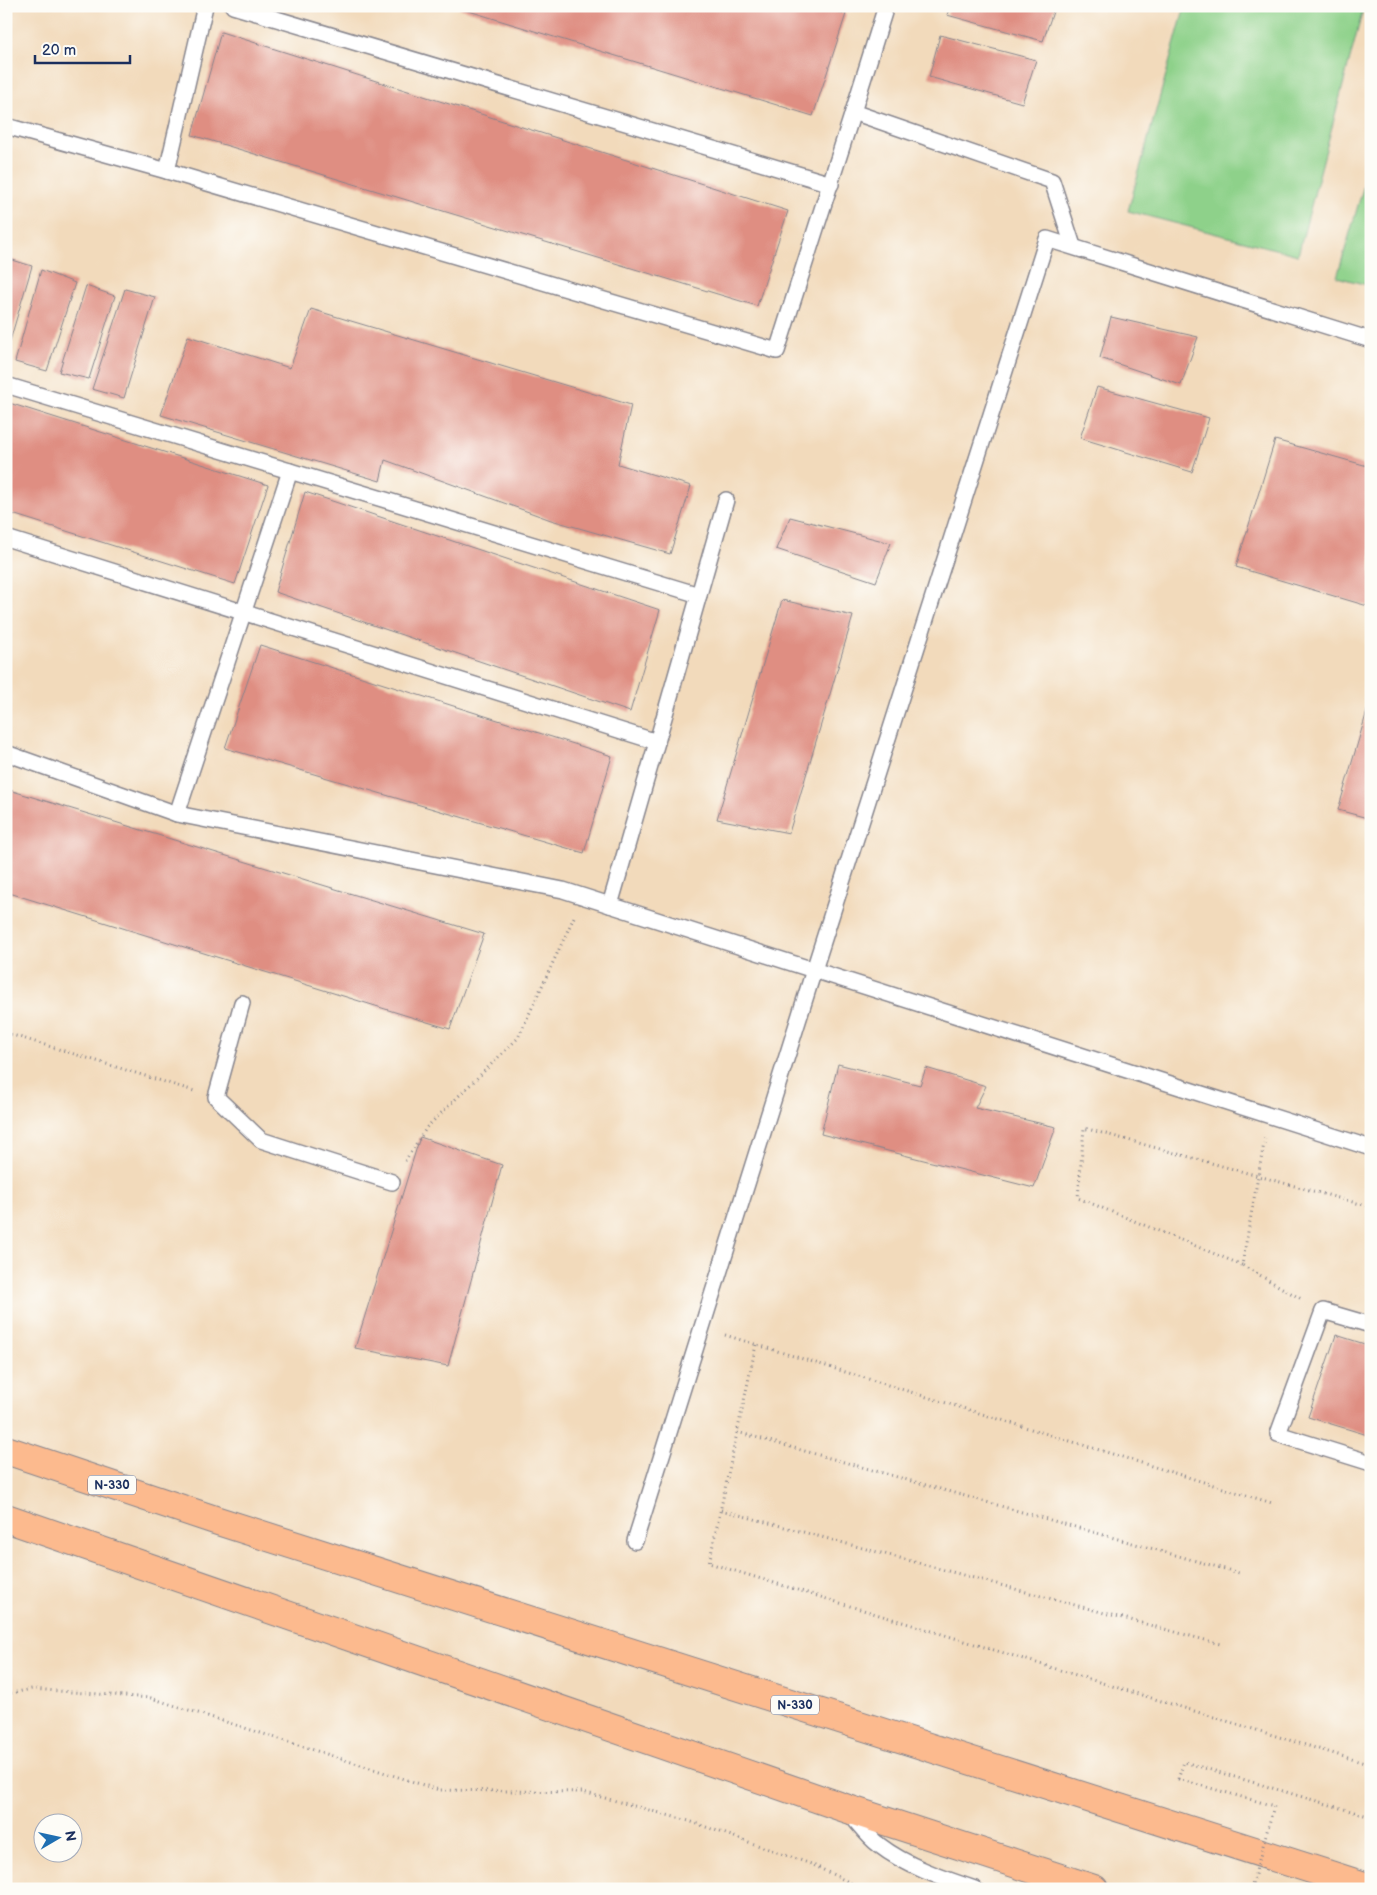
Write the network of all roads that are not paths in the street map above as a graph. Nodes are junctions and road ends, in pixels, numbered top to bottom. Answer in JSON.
{"nodes":[{"id":1,"x":205,"y":6,"type":"edge"},
{"id":2,"x":233,"y":6,"type":"edge"},
{"id":3,"x":886,"y":6,"type":"edge"},
{"id":4,"x":853,"y":112,"type":"junction"},
{"id":5,"x":6,"y":126,"type":"edge"},
{"id":6,"x":167,"y":171,"type":"junction"},
{"id":7,"x":831,"y":184,"type":"junction"},
{"id":8,"x":1073,"y":246,"type":"junction"},
{"id":9,"x":1371,"y":340,"type":"edge"},
{"id":10,"x":6,"y":385,"type":"edge"},
{"id":11,"x":290,"y":471,"type":"junction"},
{"id":12,"x":726,"y":500,"type":"dead end"},
{"id":13,"x":6,"y":538,"type":"edge"},
{"id":14,"x":698,"y":595,"type":"junction"},
{"id":15,"x":244,"y":612,"type":"junction"},
{"id":16,"x":657,"y":742,"type":"junction"},
{"id":17,"x":6,"y":753,"type":"edge"},
{"id":18,"x":177,"y":814,"type":"junction"},
{"id":19,"x":610,"y":905,"type":"junction"},
{"id":20,"x":814,"y":970,"type":"junction"},
{"id":21,"x":242,"y":1002,"type":"dead end"},
{"id":22,"x":1371,"y":1148,"type":"edge"},
{"id":23,"x":392,"y":1182,"type":"road end"},
{"id":24,"x":1371,"y":1325,"type":"edge"},
{"id":25,"x":6,"y":1450,"type":"edge"},
{"id":26,"x":1371,"y":1463,"type":"edge"},
{"id":27,"x":6,"y":1518,"type":"edge"},
{"id":28,"x":635,"y":1541,"type":"dead end"},
{"id":29,"x":845,"y":1808,"type":"junction"},
{"id":30,"x":1371,"y":1888,"type":"edge"},
{"id":31,"x":975,"y":1889,"type":"edge"},
{"id":32,"x":1094,"y":1889,"type":"edge"}],
"edges":[{"from":1,"to":6,"type":"lane"},
{"from":2,"to":7,"type":"lane"},
{"from":3,"to":4,"type":"lane"},
{"from":4,"to":7,"type":"lane"},
{"from":4,"to":8,"type":"lane"},
{"from":5,"to":6,"type":"lane"},
{"from":6,"to":7,"type":"lane"},
{"from":8,"to":9,"type":"lane"},
{"from":8,"to":20,"type":"lane"},
{"from":10,"to":11,"type":"lane"},
{"from":11,"to":14,"type":"lane"},
{"from":11,"to":15,"type":"lane"},
{"from":12,"to":14,"type":"lane"},
{"from":13,"to":15,"type":"lane"},
{"from":14,"to":16,"type":"lane"},
{"from":15,"to":16,"type":"lane"},
{"from":15,"to":18,"type":"lane"},
{"from":16,"to":19,"type":"lane"},
{"from":17,"to":18,"type":"lane"},
{"from":18,"to":19,"type":"lane"},
{"from":19,"to":20,"type":"lane"},
{"from":20,"to":22,"type":"lane"},
{"from":20,"to":28,"type":"lane"},
{"from":21,"to":23,"type":"lane"},
{"from":24,"to":26,"type":"lane"},
{"from":25,"to":30,"type":"highway","number":"N-330"},
{"from":27,"to":29,"type":"highway"},
{"from":29,"to":31,"type":"lane"},
{"from":29,"to":32,"type":"highway"}]}
